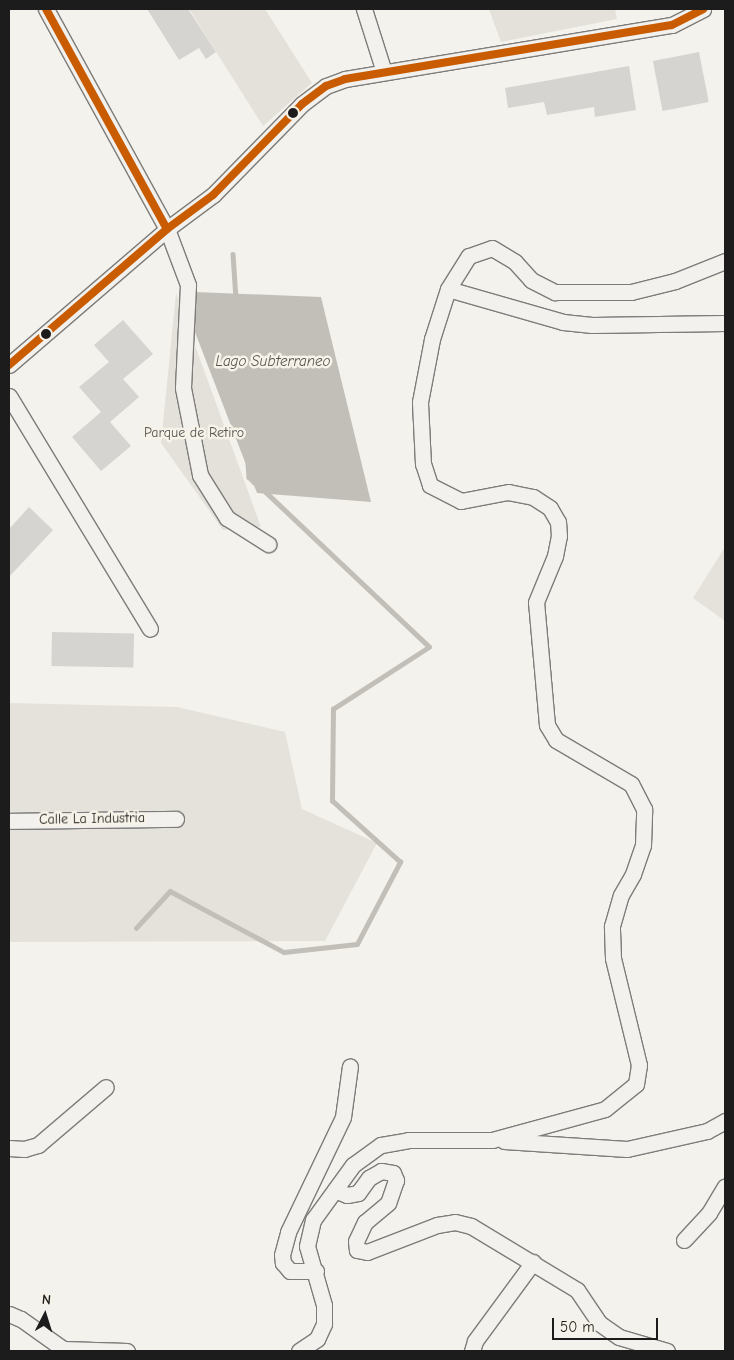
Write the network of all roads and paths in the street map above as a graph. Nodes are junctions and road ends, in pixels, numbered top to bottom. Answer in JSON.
{"nodes":[{"id":1,"x":46,"y":9,"type":"edge"},
{"id":2,"x":364,"y":9,"type":"edge"},
{"id":3,"x":703,"y":9,"type":"edge"},
{"id":4,"x":384,"y":72,"type":"junction"},
{"id":5,"x":167,"y":229,"type":"junction"},
{"id":6,"x":725,"y":261,"type":"edge"},
{"id":7,"x":448,"y":289,"type":"junction"},
{"id":8,"x":725,"y":323,"type":"edge"},
{"id":9,"x":9,"y":364,"type":"edge"},
{"id":10,"x":9,"y":396,"type":"edge"},
{"id":11,"x":268,"y":544,"type":"dead end"},
{"id":12,"x":150,"y":628,"type":"dead end"},
{"id":13,"x":176,"y":819,"type":"dead end"},
{"id":14,"x":9,"y":821,"type":"edge"},
{"id":15,"x":350,"y":1066,"type":"dead end"},
{"id":16,"x":106,"y":1088,"type":"dead end"},
{"id":17,"x":725,"y":1121,"type":"edge"},
{"id":18,"x":492,"y":1140,"type":"junction"},
{"id":19,"x":9,"y":1148,"type":"edge"},
{"id":20,"x":725,"y":1186,"type":"edge"},
{"id":21,"x":335,"y":1190,"type":"junction"},
{"id":22,"x":684,"y":1240,"type":"dead end"},
{"id":23,"x":532,"y":1262,"type":"junction"},
{"id":24,"x":316,"y":1271,"type":"junction"},
{"id":25,"x":9,"y":1314,"type":"edge"},
{"id":26,"x":127,"y":1351,"type":"edge"},
{"id":27,"x":299,"y":1351,"type":"edge"},
{"id":28,"x":472,"y":1351,"type":"edge"},
{"id":29,"x":666,"y":1351,"type":"edge"}],
"edges":[{"from":1,"to":5,"type":"street"},
{"from":2,"to":4,"type":"street"},
{"from":3,"to":4,"type":"street"},
{"from":4,"to":5,"type":"street"},
{"from":5,"to":9,"type":"street"},
{"from":5,"to":11,"type":"street"},
{"from":6,"to":7,"type":"street"},
{"from":7,"to":8,"type":"street"},
{"from":7,"to":18,"type":"street"},
{"from":10,"to":12,"type":"street"},
{"from":13,"to":14,"type":"street","name":"Calle La Industria"},
{"from":15,"to":24,"type":"street"},
{"from":16,"to":19,"type":"street"},
{"from":17,"to":18,"type":"street"},
{"from":18,"to":21,"type":"street"},
{"from":20,"to":22,"type":"street"},
{"from":21,"to":23,"type":"street"},
{"from":21,"to":24,"type":"street"},
{"from":23,"to":28,"type":"street"},
{"from":23,"to":29,"type":"street"},
{"from":24,"to":27,"type":"street"},
{"from":25,"to":26,"type":"street"}]}
